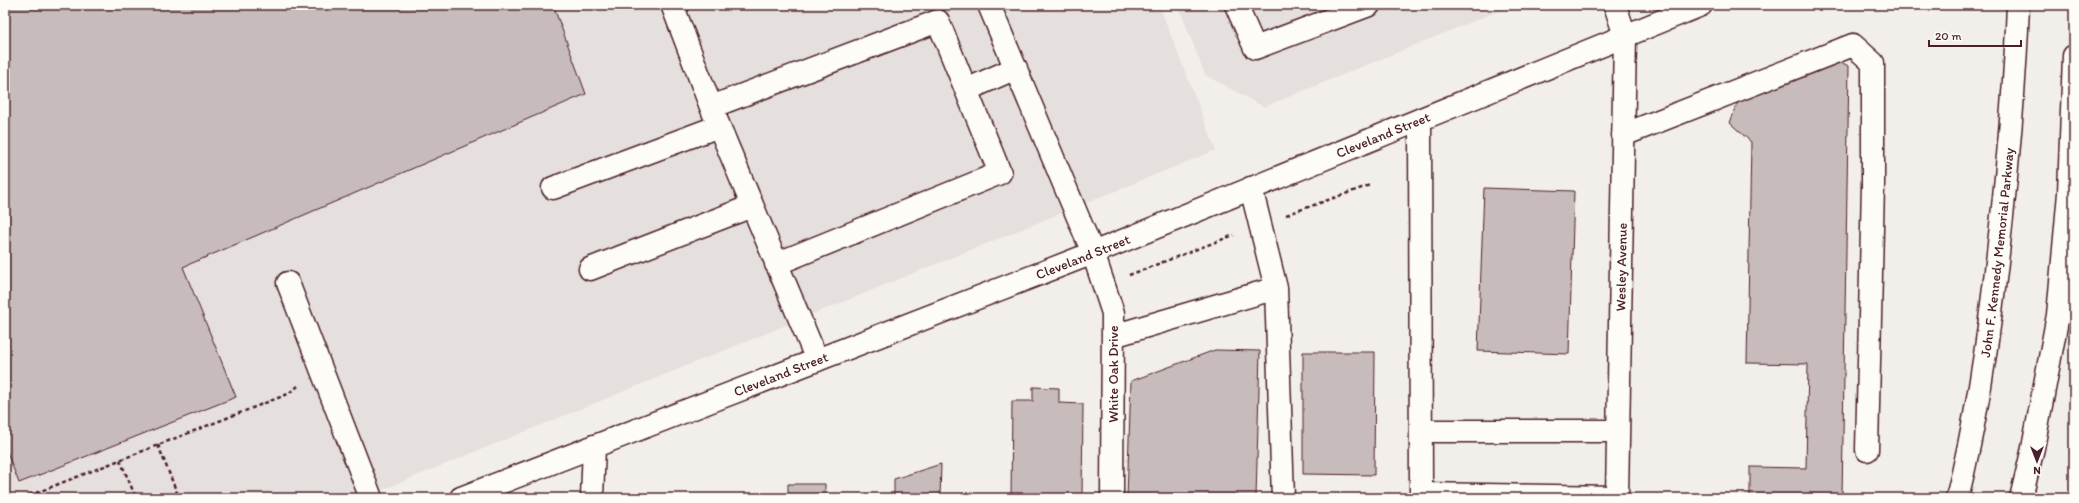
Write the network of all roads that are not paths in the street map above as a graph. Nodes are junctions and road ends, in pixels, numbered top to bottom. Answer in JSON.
{"nodes":[{"id":1,"x":678,"y":5,"type":"edge"},
{"id":2,"x":989,"y":5,"type":"edge"},
{"id":3,"x":1236,"y":5,"type":"edge"},
{"id":4,"x":1369,"y":5,"type":"edge"},
{"id":5,"x":1615,"y":5,"type":"edge"},
{"id":6,"x":1701,"y":5,"type":"edge"},
{"id":7,"x":2004,"y":5,"type":"edge"},
{"id":8,"x":2018,"y":5,"type":"edge"},
{"id":9,"x":2017,"y":30,"type":"junction"},
{"id":10,"x":1625,"y":36,"type":"junction"},
{"id":11,"x":2074,"y":56,"type":"edge"},
{"id":12,"x":1016,"y":68,"type":"junction"},
{"id":13,"x":966,"y":90,"type":"junction"},
{"id":14,"x":715,"y":117,"type":"junction"},
{"id":15,"x":1420,"y":120,"type":"junction"},
{"id":16,"x":1623,"y":135,"type":"junction"},
{"id":17,"x":553,"y":188,"type":"dead end"},
{"id":18,"x":1251,"y":188,"type":"junction"},
{"id":19,"x":752,"y":206,"type":"junction"},
{"id":20,"x":1093,"y":253,"type":"junction"},
{"id":21,"x":776,"y":264,"type":"junction"},
{"id":22,"x":590,"y":269,"type":"dead end"},
{"id":23,"x":288,"y":283,"type":"dead end"},
{"id":24,"x":1276,"y":288,"type":"junction"},
{"id":25,"x":1113,"y":336,"type":"junction"},
{"id":26,"x":817,"y":360,"type":"junction"},
{"id":27,"x":1420,"y":431,"type":"junction"},
{"id":28,"x":1618,"y":431,"type":"junction"},
{"id":29,"x":594,"y":446,"type":"junction"},
{"id":30,"x":1867,"y":450,"type":"dead end"},
{"id":31,"x":371,"y":498,"type":"edge"},
{"id":32,"x":461,"y":498,"type":"edge"},
{"id":33,"x":592,"y":498,"type":"edge"},
{"id":34,"x":1112,"y":498,"type":"edge"},
{"id":35,"x":1283,"y":498,"type":"edge"},
{"id":36,"x":1617,"y":498,"type":"edge"},
{"id":37,"x":1957,"y":498,"type":"edge"},
{"id":38,"x":2021,"y":498,"type":"edge"}],
"edges":[{"from":1,"to":14,"type":"main road"},
{"from":2,"to":12,"type":"main road","name":"White Oak Drive"},
{"from":3,"to":4,"type":"main road"},
{"from":5,"to":10,"type":"main road","name":"Wesley Avenue"},
{"from":6,"to":10,"type":"main road","name":"Cleveland Street"},
{"from":7,"to":9,"type":"main road"},
{"from":8,"to":9,"type":"main road","name":"John F. Kennedy Memorial Parkway"},
{"from":9,"to":37,"type":"main road","name":"John F. Kennedy Memorial Parkway"},
{"from":10,"to":15,"type":"main road","name":"Cleveland Street"},
{"from":10,"to":16,"type":"main road","name":"Wesley Avenue"},
{"from":11,"to":38,"type":"main road"},
{"from":12,"to":13,"type":"main road"},
{"from":12,"to":20,"type":"main road","name":"White Oak Drive"},
{"from":13,"to":14,"type":"main road"},
{"from":13,"to":21,"type":"main road"},
{"from":14,"to":17,"type":"main road"},
{"from":14,"to":19,"type":"main road"},
{"from":15,"to":18,"type":"main road","name":"Cleveland Street"},
{"from":15,"to":27,"type":"main road"},
{"from":16,"to":28,"type":"main road","name":"Wesley Avenue"},
{"from":16,"to":30,"type":"main road"},
{"from":18,"to":20,"type":"main road","name":"Cleveland Street"},
{"from":18,"to":24,"type":"main road"},
{"from":19,"to":21,"type":"main road"},
{"from":19,"to":22,"type":"main road"},
{"from":20,"to":25,"type":"main road","name":"White Oak Drive"},
{"from":20,"to":26,"type":"main road","name":"Cleveland Street"},
{"from":21,"to":26,"type":"main road"},
{"from":23,"to":31,"type":"main road"},
{"from":24,"to":25,"type":"main road"},
{"from":24,"to":35,"type":"main road"},
{"from":25,"to":34,"type":"main road","name":"White Oak Drive"},
{"from":26,"to":29,"type":"main road","name":"Cleveland Street"},
{"from":27,"to":28,"type":"main road"},
{"from":27,"to":36,"type":"main road"},
{"from":28,"to":36,"type":"main road","name":"Wesley Avenue"},
{"from":29,"to":32,"type":"main road","name":"Cleveland Street"},
{"from":29,"to":33,"type":"main road"}]}
